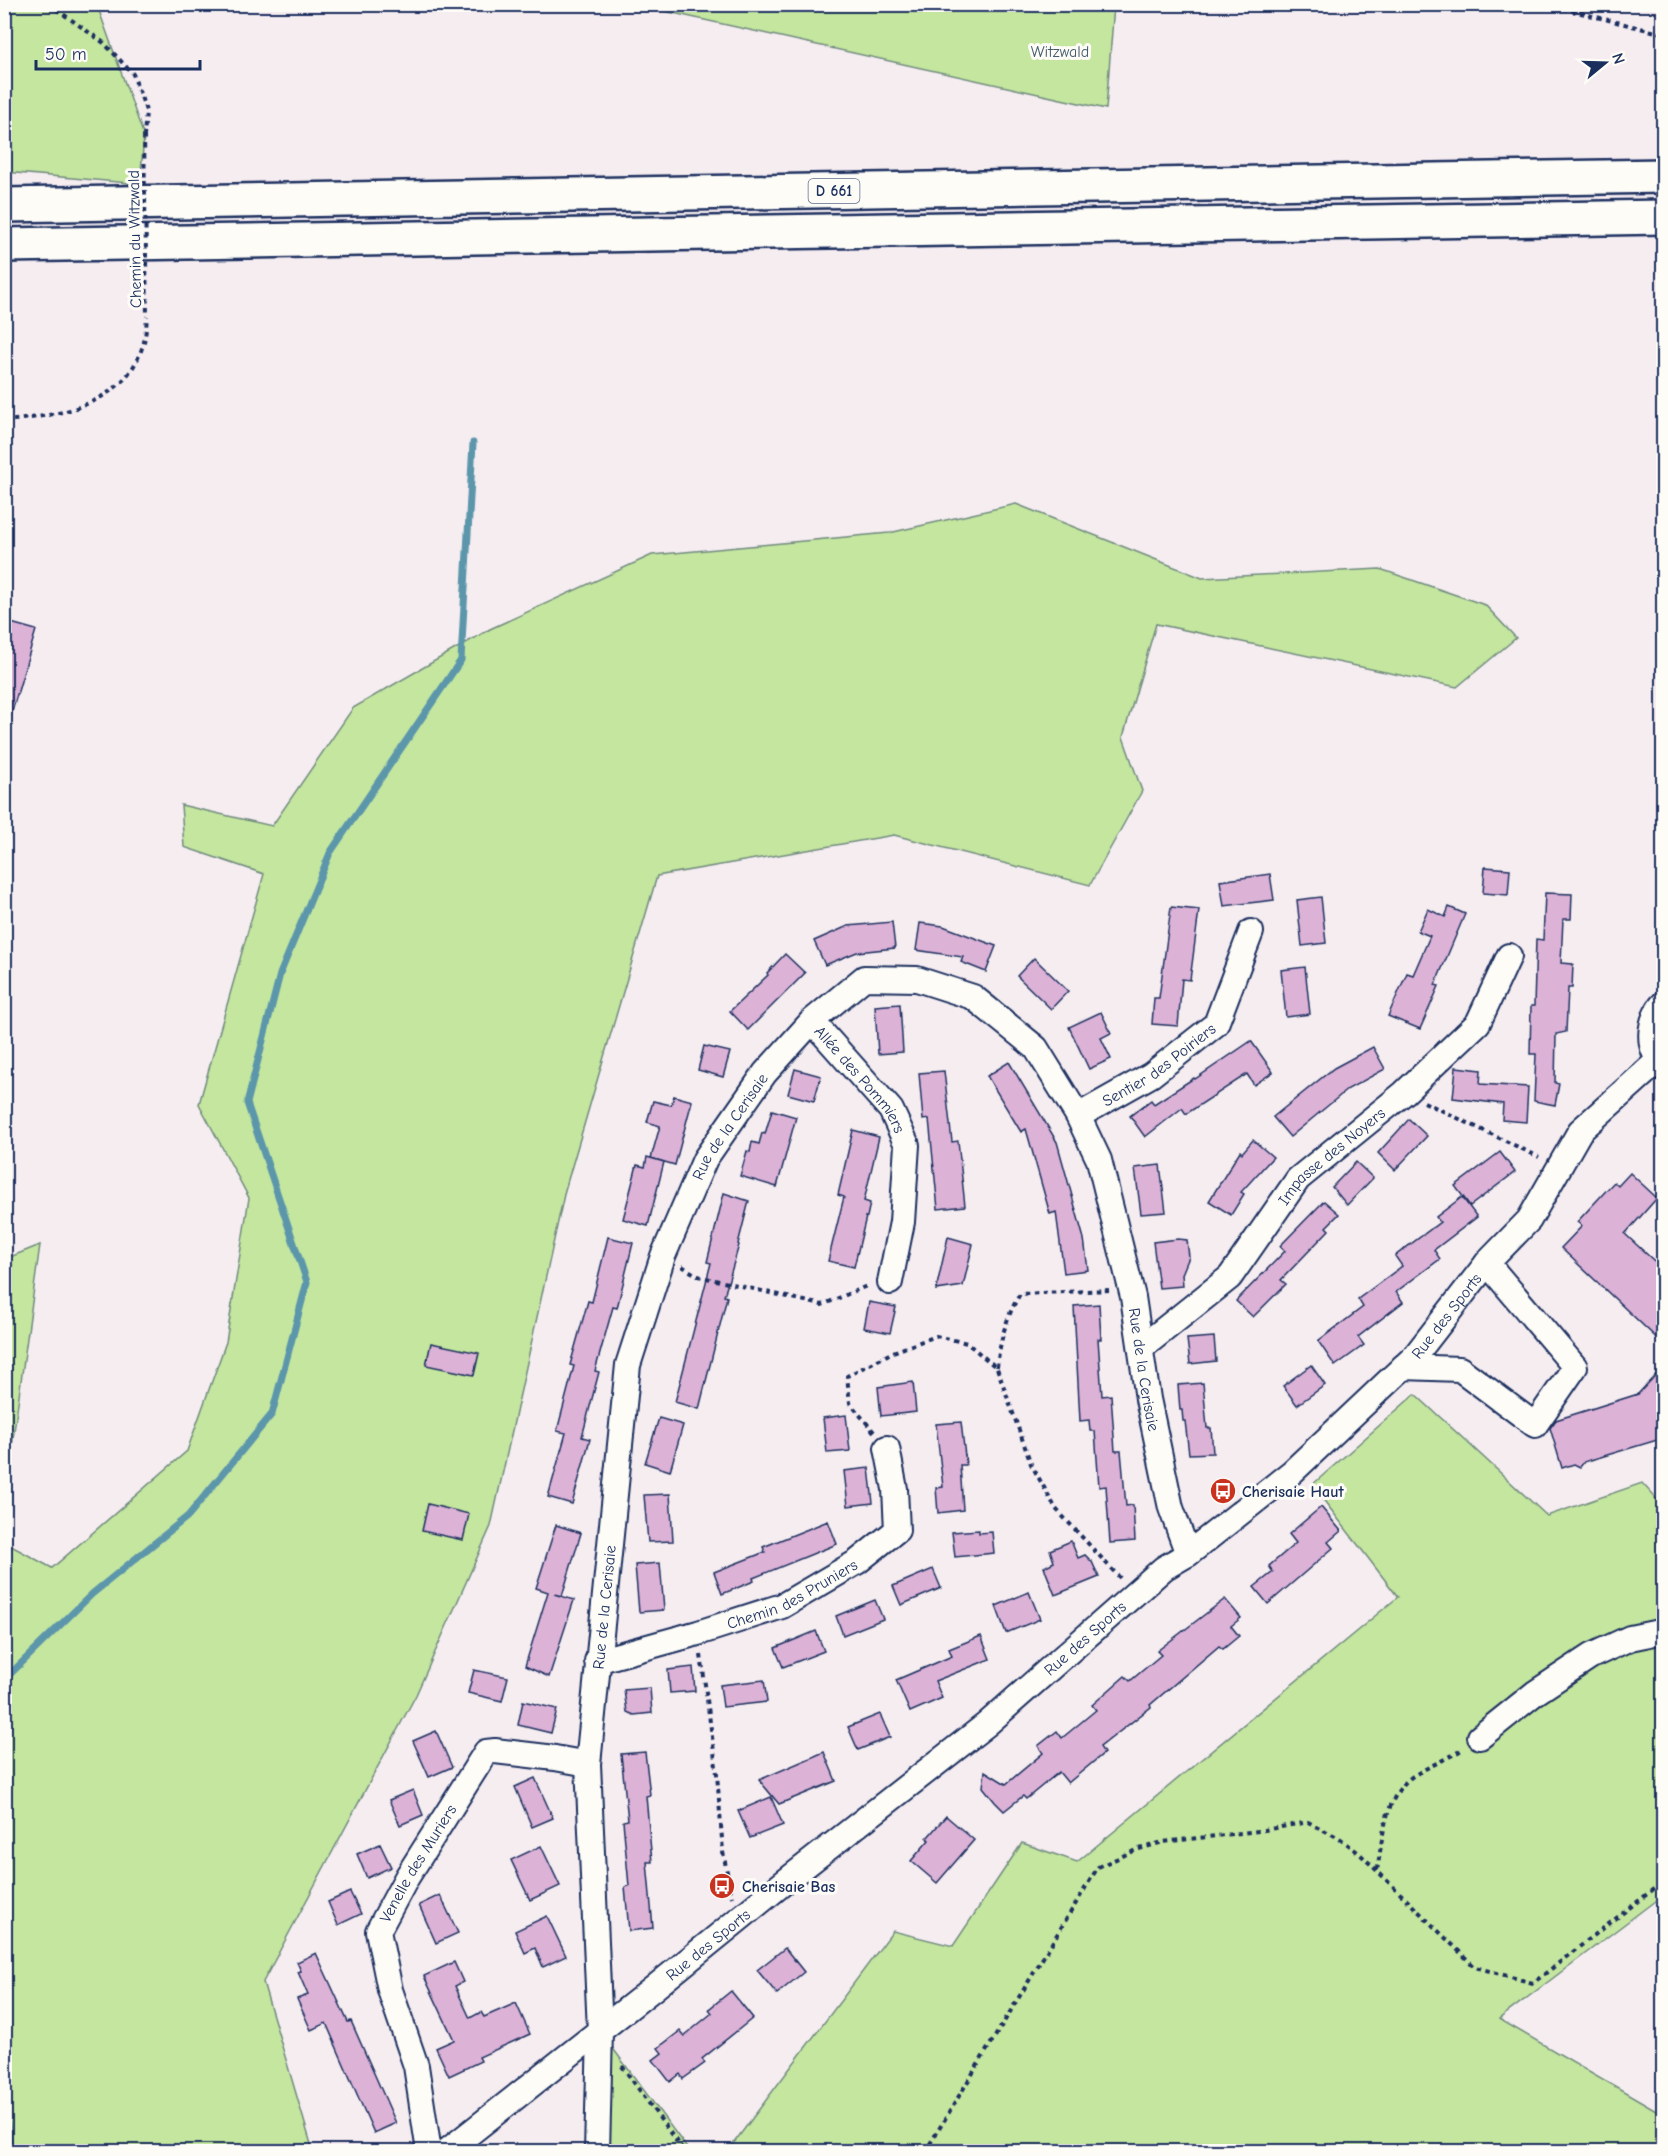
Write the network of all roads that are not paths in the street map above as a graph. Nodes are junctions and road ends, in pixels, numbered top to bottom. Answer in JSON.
{"nodes":[{"id":1,"x":1664,"y":176,"type":"edge"},
{"id":2,"x":4,"y":205,"type":"edge"},
{"id":3,"x":1664,"y":217,"type":"edge"},
{"id":4,"x":4,"y":245,"type":"edge"},
{"id":5,"x":1251,"y":932,"type":"dead end"},
{"id":6,"x":1509,"y":956,"type":"dead end"},
{"id":7,"x":1664,"y":1003,"type":"edge"},
{"id":8,"x":812,"y":1021,"type":"junction"},
{"id":9,"x":1661,"y":1062,"type":"edge"},
{"id":10,"x":1078,"y":1116,"type":"junction"},
{"id":11,"x":1487,"y":1263,"type":"junction"},
{"id":12,"x":890,"y":1282,"type":"road end"},
{"id":13,"x":1141,"y":1348,"type":"junction"},
{"id":14,"x":1403,"y":1367,"type":"junction"},
{"id":15,"x":887,"y":1448,"type":"road end"},
{"id":16,"x":1188,"y":1554,"type":"junction"},
{"id":17,"x":1664,"y":1630,"type":"edge"},
{"id":18,"x":597,"y":1661,"type":"junction"},
{"id":19,"x":1480,"y":1737,"type":"road end"},
{"id":20,"x":588,"y":1764,"type":"junction"},
{"id":21,"x":599,"y":2038,"type":"junction"},
{"id":22,"x":429,"y":2151,"type":"edge"},
{"id":23,"x":447,"y":2151,"type":"edge"},
{"id":24,"x":597,"y":2151,"type":"edge"}],
"edges":[{"from":1,"to":2,"type":"highway","number":"D 661"},
{"from":3,"to":4,"type":"highway"},
{"from":5,"to":10,"type":"street","name":"Sentier des Poiriers"},
{"from":6,"to":13,"type":"street","name":"Impasse des Noyers"},
{"from":7,"to":9,"type":"street"},
{"from":8,"to":10,"type":"street","name":"Rue de la Cerisaie"},
{"from":8,"to":12,"type":"street","name":"Allée des Pommiers"},
{"from":8,"to":18,"type":"street","name":"Rue de la Cerisaie"},
{"from":9,"to":11,"type":"street","name":"Rue des Sports"},
{"from":10,"to":13,"type":"street","name":"Rue de la Cerisaie"},
{"from":11,"to":14,"type":"street","name":"Rue des Sports"},
{"from":11,"to":14,"type":"street"},
{"from":13,"to":16,"type":"street","name":"Rue de la Cerisaie"},
{"from":14,"to":16,"type":"street","name":"Rue des Sports"},
{"from":15,"to":18,"type":"street","name":"Chemin des Pruniers"},
{"from":16,"to":21,"type":"street","name":"Rue des Sports"},
{"from":17,"to":19,"type":"street"},
{"from":18,"to":20,"type":"street","name":"Rue de la Cerisaie"},
{"from":20,"to":21,"type":"street","name":"Rue de la Cerisaie"},
{"from":20,"to":22,"type":"street","name":"Venelle des Muriers"},
{"from":21,"to":23,"type":"street","name":"Rue des Sports"},
{"from":21,"to":24,"type":"street","name":"Rue de la Cerisaie"}]}
